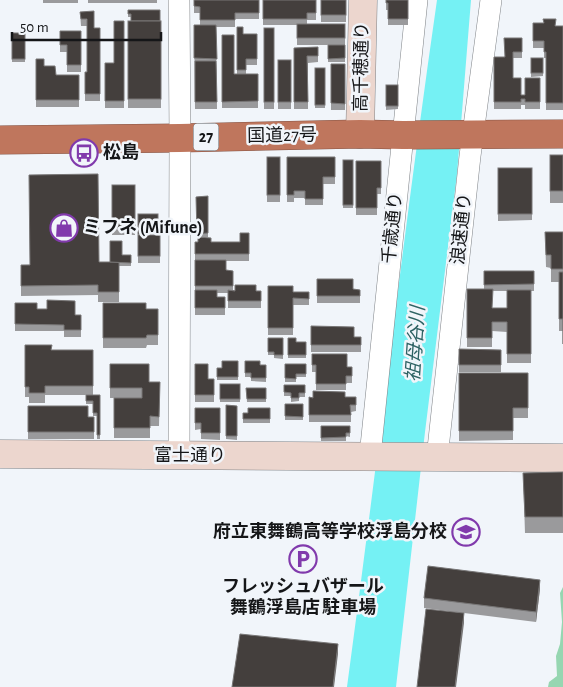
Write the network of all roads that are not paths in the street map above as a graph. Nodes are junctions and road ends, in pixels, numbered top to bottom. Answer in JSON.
{"nodes":[{"id":1,"x":179,"y":0,"type":"edge"},
{"id":2,"x":363,"y":0,"type":"edge"},
{"id":3,"x":417,"y":0,"type":"edge"},
{"id":4,"x":491,"y":0,"type":"edge"},
{"id":5,"x":360,"y":134,"type":"junction"},
{"id":6,"x":563,"y":134,"type":"edge"},
{"id":7,"x":407,"y":135,"type":"junction"},
{"id":8,"x":471,"y":135,"type":"junction"},
{"id":9,"x":180,"y":138,"type":"junction"},
{"id":10,"x":0,"y":140,"type":"edge"},
{"id":11,"x":0,"y":454,"type":"edge"},
{"id":12,"x":179,"y":456,"type":"junction"},
{"id":13,"x":375,"y":457,"type":"junction"},
{"id":14,"x":435,"y":458,"type":"junction"},
{"id":15,"x":563,"y":458,"type":"edge"}],
"edges":[{"from":1,"to":9,"type":"street"},
{"from":2,"to":5,"type":"street","name":"高千穂通り"},
{"from":3,"to":7,"type":"street","name":"千歳通り"},
{"from":4,"to":8,"type":"street","name":"浪速通り"},
{"from":5,"to":7,"type":"highway","name":"国道27号","number":"27"},
{"from":5,"to":9,"type":"highway","name":"国道27号","number":"27"},
{"from":6,"to":8,"type":"highway","name":"国道27号","number":"27"},
{"from":7,"to":8,"type":"highway","name":"国道27号","number":"27"},
{"from":7,"to":13,"type":"street","name":"千歳通り"},
{"from":8,"to":14,"type":"street","name":"浪速通り"},
{"from":9,"to":10,"type":"highway","name":"国道27号","number":"27"},
{"from":9,"to":12,"type":"street"},
{"from":11,"to":12,"type":"street","name":"富士通り"},
{"from":12,"to":13,"type":"street","name":"富士通り"},
{"from":13,"to":14,"type":"street","name":"富士通り"},
{"from":14,"to":15,"type":"street"}]}
